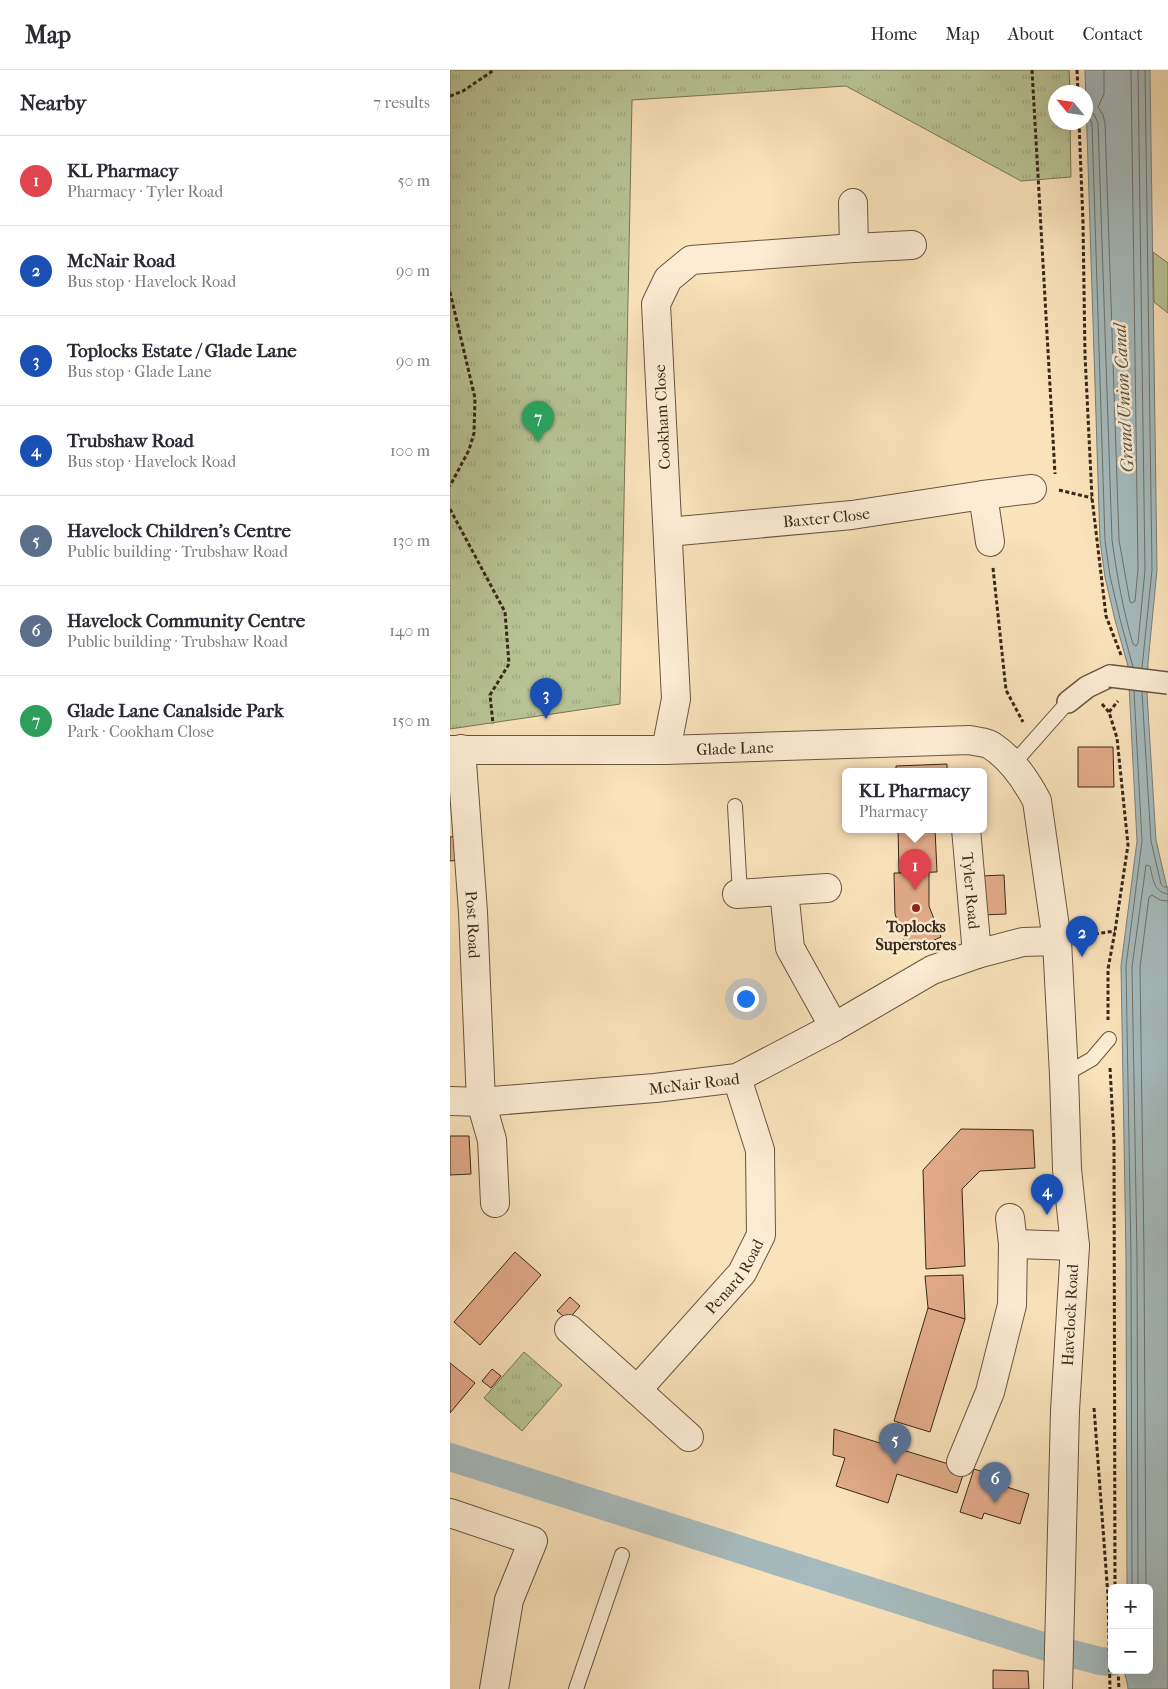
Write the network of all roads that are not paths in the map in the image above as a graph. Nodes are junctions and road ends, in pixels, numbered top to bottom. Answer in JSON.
{"nodes":[{"id":1,"x":853,"y":203,"type":"dead end"},
{"id":2,"x":912,"y":245,"type":"dead end"},
{"id":3,"x":854,"y":248,"type":"junction"},
{"id":4,"x":1048,"y":486,"type":"road end"},
{"id":5,"x":982,"y":495,"type":"junction"},
{"id":6,"x":668,"y":532,"type":"junction"},
{"id":7,"x":990,"y":542,"type":"road end"},
{"id":8,"x":1168,"y":683,"type":"edge"},
{"id":9,"x":1068,"y":702,"type":"joint"},
{"id":10,"x":456,"y":749,"type":"edge"},
{"id":11,"x":666,"y":750,"type":"junction"},
{"id":12,"x":1013,"y":764,"type":"junction"},
{"id":13,"x":735,"y":806,"type":"dead end"},
{"id":14,"x":966,"y":833,"type":"edge"},
{"id":15,"x":827,"y":888,"type":"dead end"},
{"id":16,"x":784,"y":891,"type":"junction"},
{"id":17,"x":739,"y":894,"type":"joint"},
{"id":18,"x":462,"y":912,"type":"edge"},
{"id":19,"x":1057,"y":941,"type":"junction"},
{"id":20,"x":977,"y":954,"type":"junction"},
{"id":21,"x":834,"y":1027,"type":"junction"},
{"id":22,"x":1109,"y":1039,"type":"road end"},
{"id":23,"x":1064,"y":1075,"type":"junction"},
{"id":24,"x":737,"y":1078,"type":"junction"},
{"id":25,"x":450,"y":1101,"type":"edge"},
{"id":26,"x":480,"y":1102,"type":"junction"},
{"id":27,"x":494,"y":1203,"type":"dead end"},
{"id":28,"x":1074,"y":1246,"type":"junction"},
{"id":29,"x":569,"y":1329,"type":"dead end"},
{"id":30,"x":637,"y":1390,"type":"junction"},
{"id":31,"x":689,"y":1437,"type":"dead end"},
{"id":32,"x":961,"y":1462,"type":"dead end"},
{"id":33,"x":450,"y":1513,"type":"edge"},
{"id":34,"x":622,"y":1555,"type":"dead end"},
{"id":35,"x":495,"y":1689,"type":"edge"},
{"id":36,"x":576,"y":1689,"type":"edge"},
{"id":37,"x":1058,"y":1689,"type":"edge"}],
"edges":[{"from":1,"to":3,"type":"street"},
{"from":2,"to":3,"type":"street","name":"Cookham Close"},
{"from":3,"to":6,"type":"street","name":"Cookham Close"},
{"from":4,"to":5,"type":"street","name":"Baxter Close"},
{"from":5,"to":6,"type":"street","name":"Baxter Close"},
{"from":5,"to":7,"type":"street"},
{"from":6,"to":11,"type":"street","name":"Cookham Close"},
{"from":8,"to":9,"type":"street","bridge":true},
{"from":9,"to":12,"type":"lane"},
{"from":10,"to":11,"type":"street","name":"Glade Lane"},
{"from":10,"to":18,"type":"street","name":"Post Road"},
{"from":11,"to":12,"type":"street","name":"Glade Lane"},
{"from":12,"to":19,"type":"street","name":"Glade Lane"},
{"from":13,"to":17,"type":"lane"},
{"from":14,"to":20,"type":"street","name":"Tyler Road"},
{"from":15,"to":16,"type":"street"},
{"from":16,"to":17,"type":"street"},
{"from":16,"to":21,"type":"street"},
{"from":18,"to":26,"type":"street","name":"Post Road"},
{"from":19,"to":20,"type":"street","name":"McNair Road"},
{"from":19,"to":23,"type":"street","name":"Havelock Road"},
{"from":20,"to":21,"type":"street","name":"McNair Road"},
{"from":21,"to":24,"type":"street","name":"McNair Road"},
{"from":22,"to":23,"type":"lane"},
{"from":23,"to":28,"type":"street","name":"Havelock Road"},
{"from":24,"to":26,"type":"street","name":"McNair Road"},
{"from":24,"to":30,"type":"street","name":"Penard Road"},
{"from":25,"to":26,"type":"street","name":"McNair Road"},
{"from":26,"to":27,"type":"street","name":"Post Road"},
{"from":28,"to":32,"type":"street"},
{"from":28,"to":37,"type":"street","name":"Havelock Road"},
{"from":29,"to":30,"type":"street"},
{"from":30,"to":31,"type":"street"},
{"from":33,"to":35,"type":"street"},
{"from":34,"to":36,"type":"lane"}]}
